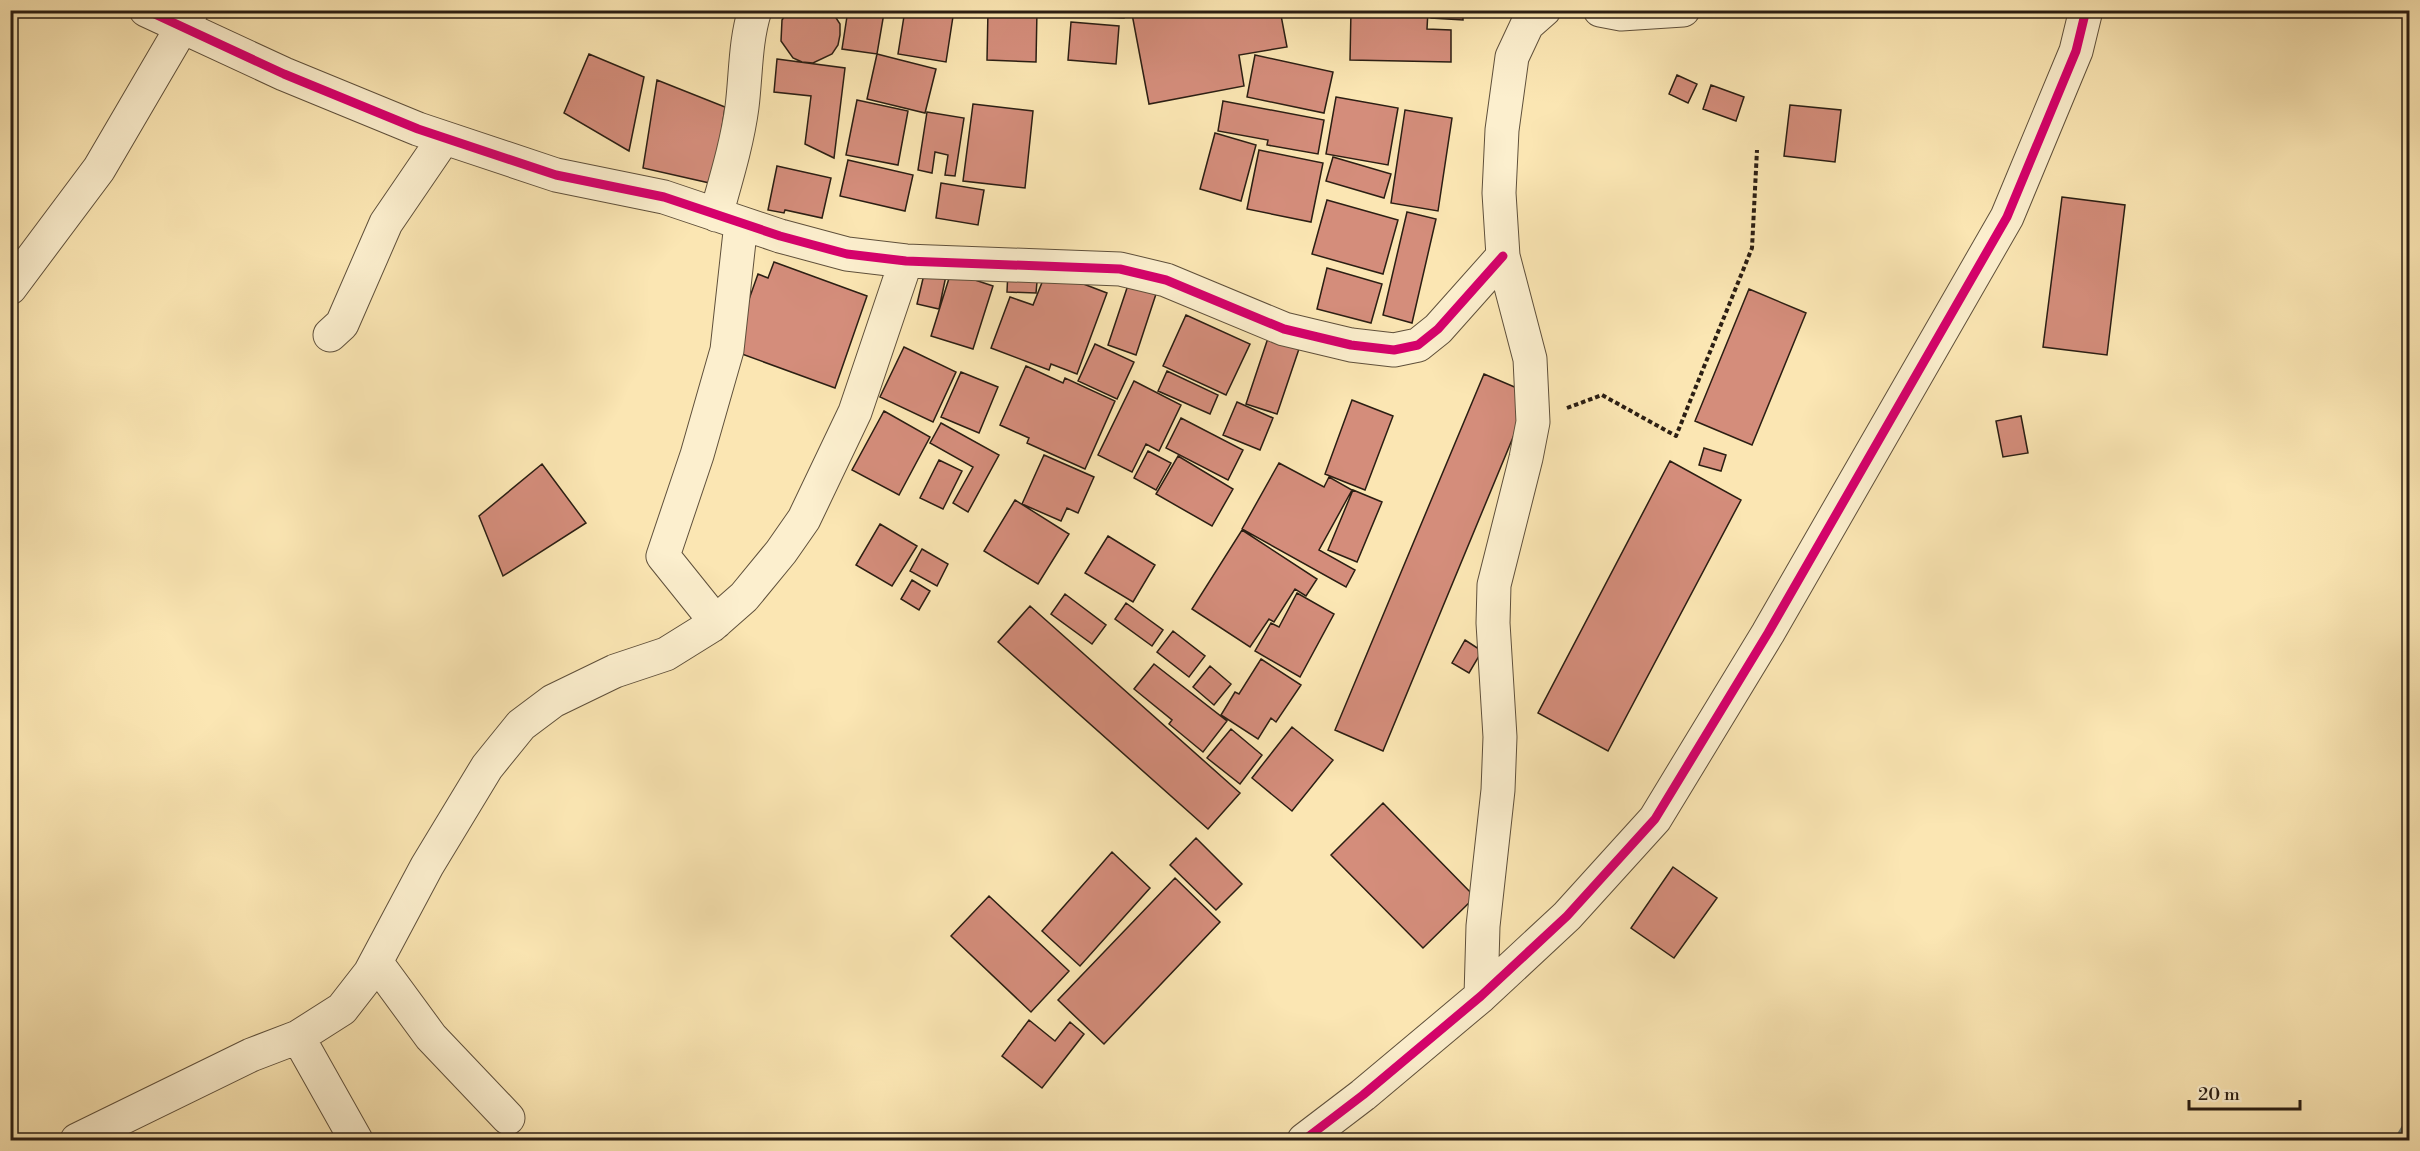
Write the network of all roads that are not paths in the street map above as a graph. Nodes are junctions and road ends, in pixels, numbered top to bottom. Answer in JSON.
{"nodes":[{"id":1,"x":146,"y":10,"type":"edge"},
{"id":2,"x":755,"y":10,"type":"edge"},
{"id":3,"x":1544,"y":10,"type":"edge"},
{"id":4,"x":1600,"y":10,"type":"edge"},
{"id":5,"x":1683,"y":10,"type":"edge"},
{"id":6,"x":2086,"y":10,"type":"edge"},
{"id":7,"x":188,"y":19,"type":"edge"},
{"id":8,"x":444,"y":138,"type":"junction"},
{"id":9,"x":729,"y":219,"type":"junction"},
{"id":10,"x":1503,"y":256,"type":"junction"},
{"id":11,"x":906,"y":261,"type":"junction"},
{"id":12,"x":10,"y":288,"type":"edge"},
{"id":13,"x":330,"y":335,"type":"dead end"},
{"id":14,"x":716,"y":622,"type":"junction"},
{"id":15,"x":376,"y":962,"type":"junction"},
{"id":16,"x":1481,"y":996,"type":"junction"},
{"id":17,"x":298,"y":1037,"type":"junction"},
{"id":18,"x":508,"y":1118,"type":"dead end"},
{"id":19,"x":126,"y":1130,"type":"edge"},
{"id":20,"x":77,"y":1140,"type":"edge"},
{"id":21,"x":356,"y":1140,"type":"edge"},
{"id":22,"x":1304,"y":1140,"type":"edge"}],
"edges":[{"from":1,"to":7,"type":"street"},
{"from":2,"to":9,"type":"street"},
{"from":3,"to":10,"type":"street"},
{"from":4,"to":5,"type":"street"},
{"from":6,"to":16,"type":"street"},
{"from":7,"to":8,"type":"street"},
{"from":7,"to":12,"type":"street"},
{"from":8,"to":9,"type":"street"},
{"from":8,"to":13,"type":"street"},
{"from":9,"to":11,"type":"street"},
{"from":9,"to":14,"type":"street"},
{"from":10,"to":11,"type":"street"},
{"from":10,"to":16,"type":"street"},
{"from":11,"to":14,"type":"street"},
{"from":14,"to":15,"type":"street"},
{"from":15,"to":17,"type":"street"},
{"from":15,"to":18,"type":"street"},
{"from":16,"to":22,"type":"street"},
{"from":17,"to":19,"type":"street"},
{"from":17,"to":21,"type":"street"},
{"from":19,"to":20,"type":"street"}]}
